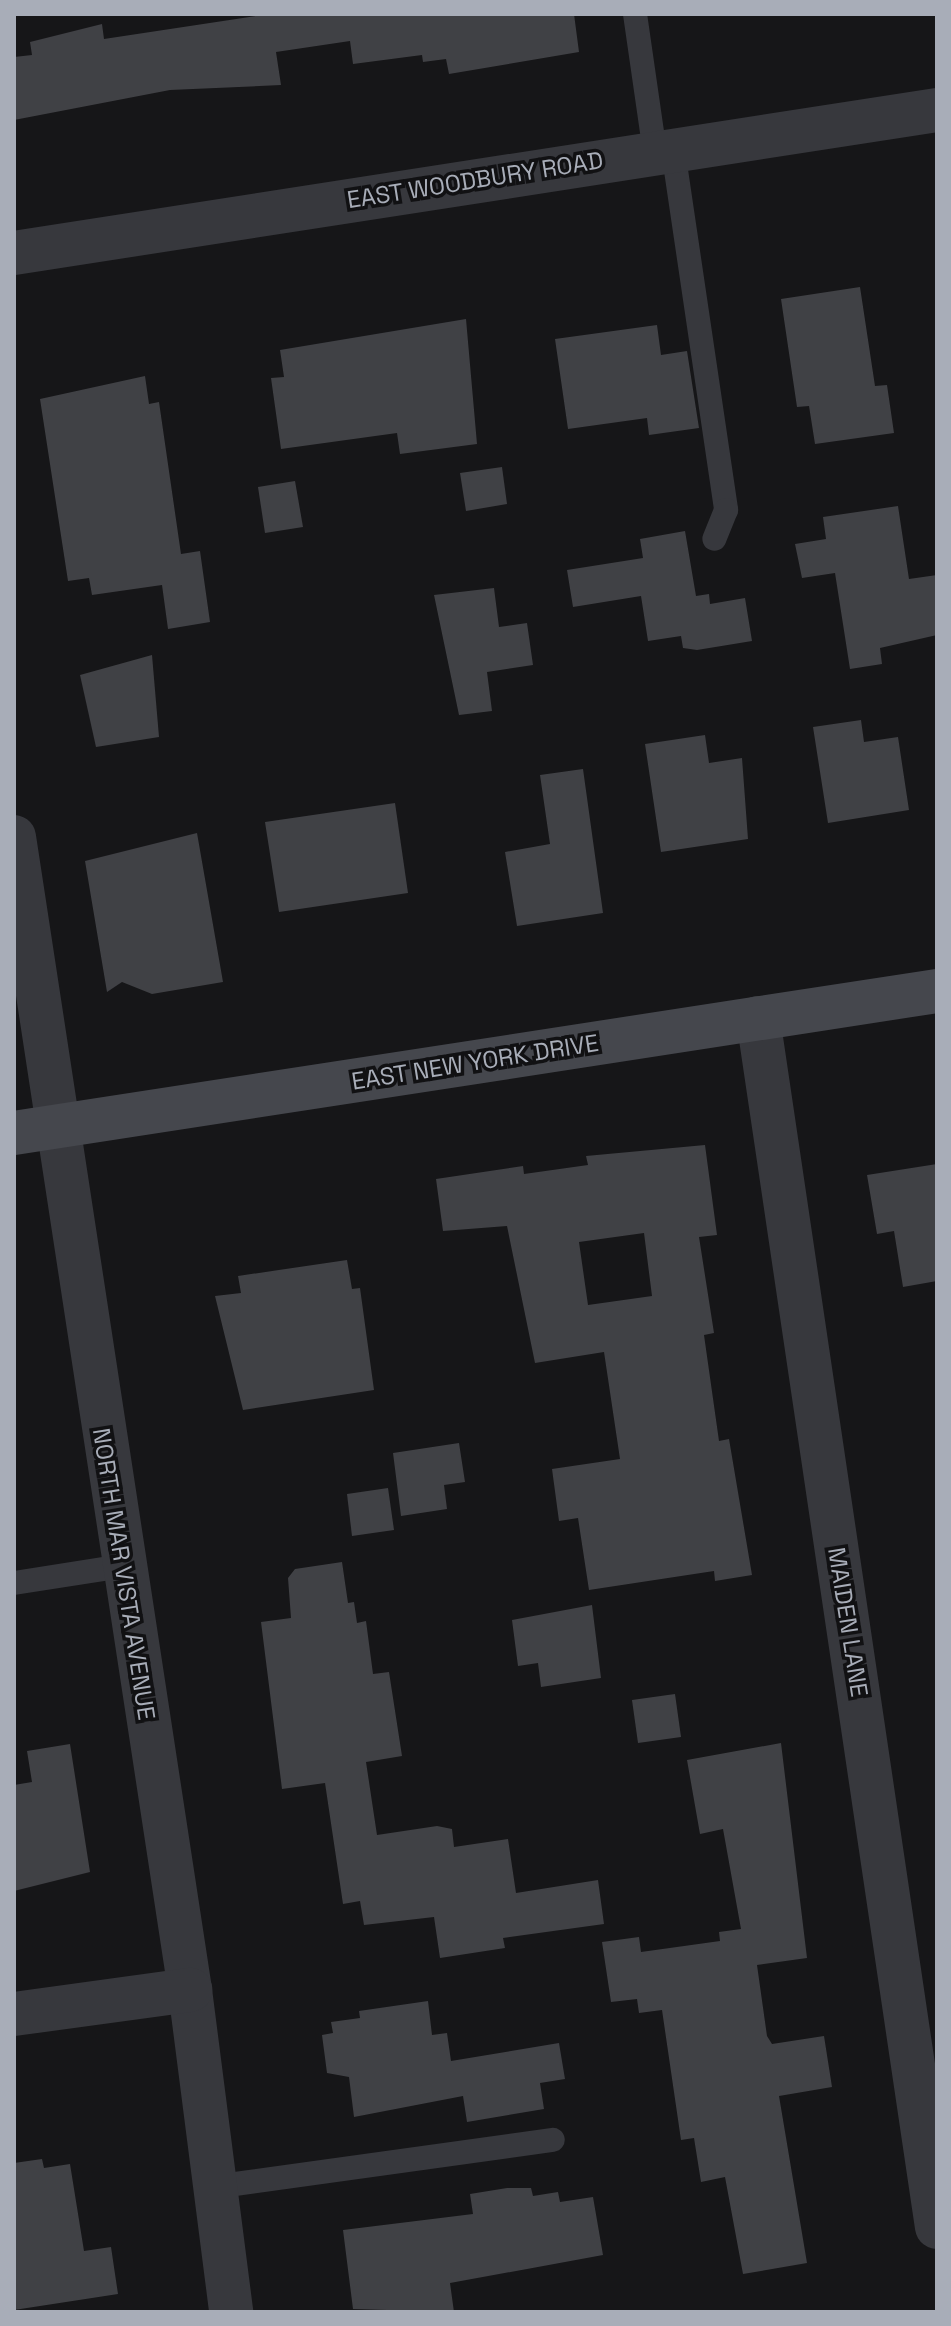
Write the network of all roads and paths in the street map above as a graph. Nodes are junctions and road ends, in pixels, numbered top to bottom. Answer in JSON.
{"nodes":[{"id":1,"x":635,"y":14,"type":"edge"},
{"id":2,"x":937,"y":110,"type":"edge"},
{"id":3,"x":664,"y":151,"type":"junction"},
{"id":4,"x":14,"y":253,"type":"edge"},
{"id":5,"x":714,"y":539,"type":"dead end"},
{"id":6,"x":14,"y":837,"type":"edge"},
{"id":7,"x":937,"y":991,"type":"edge"},
{"id":8,"x":758,"y":1018,"type":"junction"},
{"id":9,"x":57,"y":1126,"type":"junction"},
{"id":10,"x":14,"y":1133,"type":"edge"},
{"id":11,"x":122,"y":1566,"type":"junction"},
{"id":12,"x":14,"y":1583,"type":"edge"},
{"id":13,"x":190,"y":1990,"type":"junction"},
{"id":14,"x":14,"y":2014,"type":"edge"},
{"id":15,"x":553,"y":2140,"type":"dead end"},
{"id":16,"x":213,"y":2187,"type":"junction"},
{"id":17,"x":937,"y":2227,"type":"edge"},
{"id":18,"x":231,"y":2312,"type":"edge"}],
"edges":[{"from":1,"to":3,"type":"lane"},
{"from":2,"to":3,"type":"street","name":"EAST WOODBURY ROAD"},
{"from":3,"to":4,"type":"street","name":"EAST WOODBURY ROAD"},
{"from":3,"to":5,"type":"lane"},
{"from":6,"to":9,"type":"street","name":"NORTH MAR VISTA AVENUE"},
{"from":7,"to":8,"type":"street","name":"EAST NEW YORK DRIVE"},
{"from":8,"to":9,"type":"street","name":"EAST NEW YORK DRIVE"},
{"from":8,"to":17,"type":"street","name":"MAIDEN LANE"},
{"from":9,"to":10,"type":"street","name":"EAST NEW YORK DRIVE"},
{"from":9,"to":11,"type":"street","name":"NORTH MAR VISTA AVENUE"},
{"from":11,"to":12,"type":"lane"},
{"from":11,"to":13,"type":"street","name":"NORTH MAR VISTA AVENUE"},
{"from":13,"to":14,"type":"street"},
{"from":13,"to":16,"type":"street","name":"NORTH MAR VISTA AVENUE"},
{"from":15,"to":16,"type":"lane"},
{"from":16,"to":18,"type":"street","name":"NORTH MAR VISTA AVENUE"}]}
